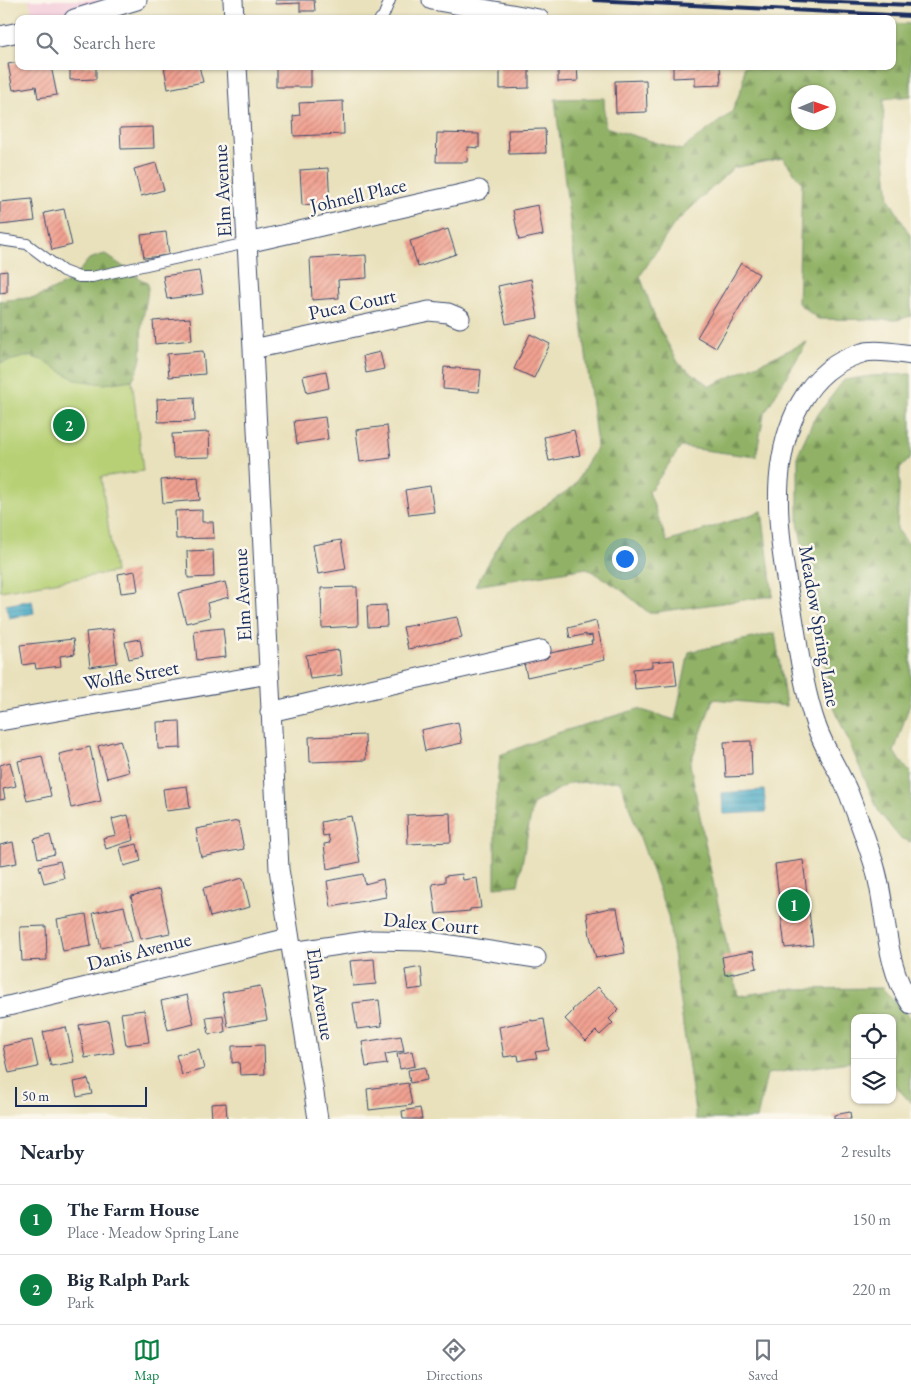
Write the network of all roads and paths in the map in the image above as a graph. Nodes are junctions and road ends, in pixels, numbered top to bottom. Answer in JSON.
{"nodes":[{"id":1,"x":137,"y":0,"type":"edge"},
{"id":2,"x":233,"y":0,"type":"edge"},
{"id":3,"x":390,"y":0,"type":"edge"},
{"id":4,"x":432,"y":0,"type":"edge"},
{"id":5,"x":87,"y":15,"type":"edge"},
{"id":6,"x":234,"y":15,"type":"edge"},
{"id":7,"x":384,"y":15,"type":"edge"},
{"id":8,"x":517,"y":15,"type":"edge"},
{"id":9,"x":15,"y":33,"type":"edge"},
{"id":10,"x":0,"y":36,"type":"edge"},
{"id":11,"x":237,"y":70,"type":"edge"},
{"id":12,"x":479,"y":190,"type":"dead end"},
{"id":13,"x":0,"y":240,"type":"edge"},
{"id":14,"x":247,"y":243,"type":"junction"},
{"id":15,"x":460,"y":318,"type":"dead end"},
{"id":16,"x":253,"y":349,"type":"junction"},
{"id":17,"x":911,"y":355,"type":"edge"},
{"id":18,"x":541,"y":650,"type":"dead end"},
{"id":19,"x":269,"y":674,"type":"junction"},
{"id":20,"x":270,"y":712,"type":"junction"},
{"id":21,"x":0,"y":721,"type":"edge"},
{"id":22,"x":290,"y":945,"type":"junction"},
{"id":23,"x":536,"y":958,"type":"dead end"},
{"id":24,"x":911,"y":1004,"type":"edge"},
{"id":25,"x":0,"y":1008,"type":"edge"},
{"id":26,"x":318,"y":1119,"type":"edge"}],
"edges":[{"from":1,"to":5,"type":"street"},
{"from":2,"to":6,"type":"street"},
{"from":3,"to":7,"type":"lane"},
{"from":4,"to":8,"type":"street"},
{"from":9,"to":10,"type":"street"},
{"from":11,"to":14,"type":"street","name":"Elm Avenue"},
{"from":12,"to":14,"type":"street","name":"Johnell Place"},
{"from":13,"to":14,"type":"lane"},
{"from":14,"to":16,"type":"street","name":"Elm Avenue"},
{"from":15,"to":16,"type":"street","name":"Puca Court"},
{"from":16,"to":19,"type":"street","name":"Elm Avenue"},
{"from":17,"to":24,"type":"street","name":"Meadow Spring Lane"},
{"from":18,"to":20,"type":"street"},
{"from":19,"to":20,"type":"street","name":"Elm Avenue"},
{"from":19,"to":21,"type":"street","name":"Wolfle Street"},
{"from":20,"to":22,"type":"street","name":"Elm Avenue"},
{"from":22,"to":23,"type":"street","name":"Dalex Court"},
{"from":22,"to":25,"type":"street","name":"Danis Avenue"},
{"from":22,"to":26,"type":"street","name":"Elm Avenue"}]}
